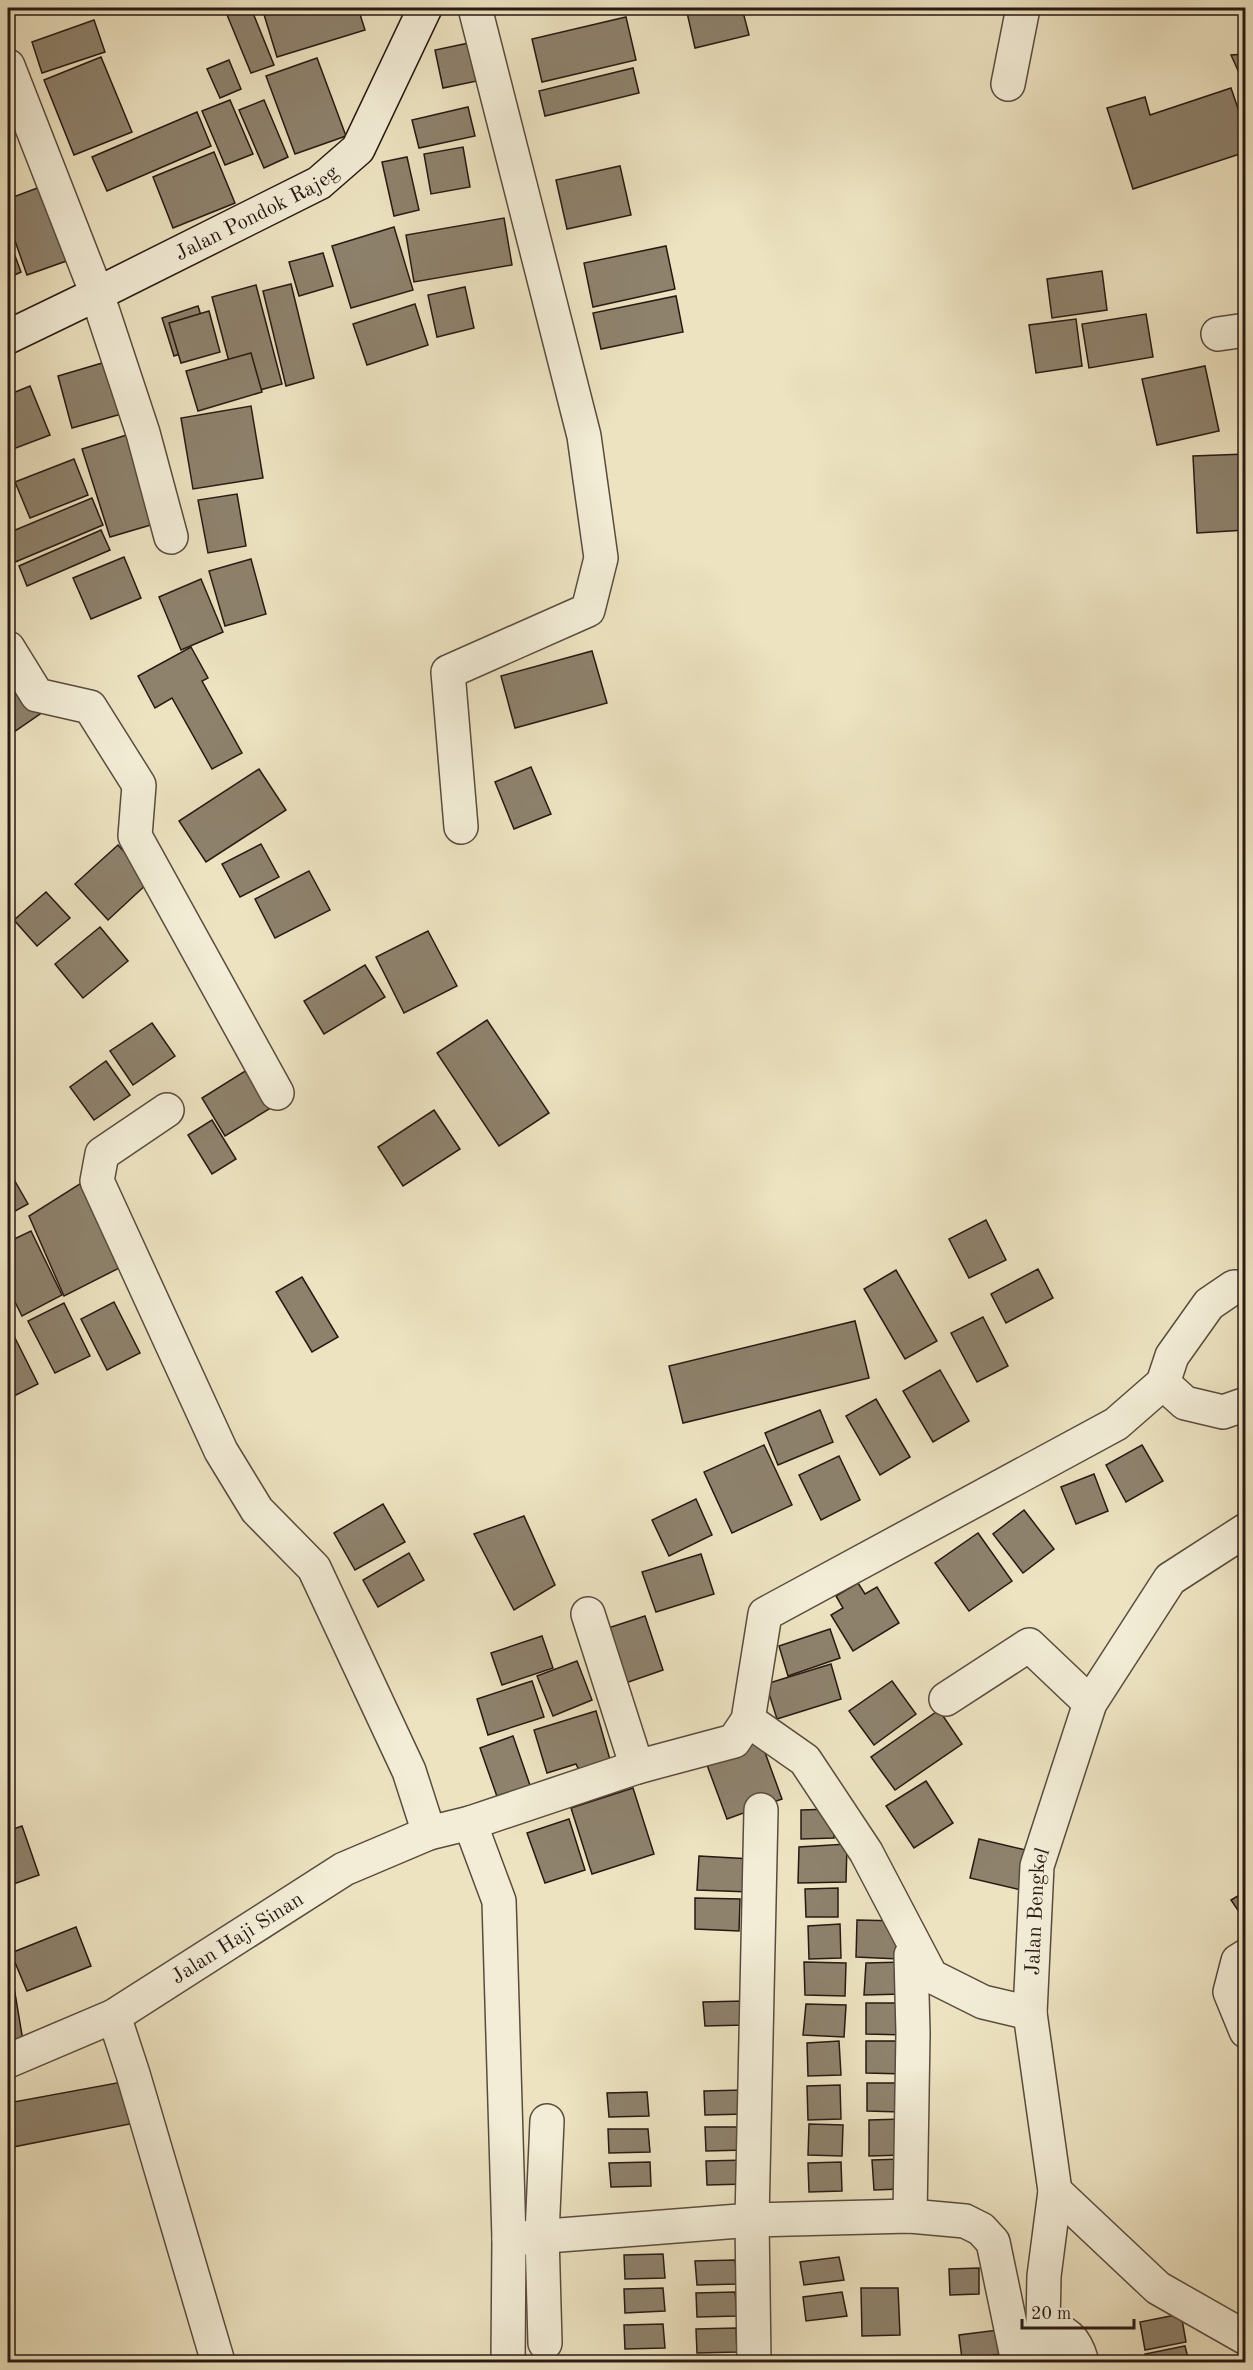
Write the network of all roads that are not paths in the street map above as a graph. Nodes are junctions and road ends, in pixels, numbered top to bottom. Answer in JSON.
{"nodes":[{"id":1,"x":425,"y":8,"type":"edge"},
{"id":2,"x":475,"y":8,"type":"edge"},
{"id":3,"x":1023,"y":8,"type":"edge"},
{"id":4,"x":8,"y":66,"type":"edge"},
{"id":5,"x":1008,"y":84,"type":"dead end"},
{"id":6,"x":97,"y":294,"type":"junction"},
{"id":7,"x":8,"y":337,"type":"edge"},
{"id":8,"x":171,"y":537,"type":"dead end"},
{"id":9,"x":8,"y":648,"type":"edge"},
{"id":10,"x":461,"y":827,"type":"dead end"},
{"id":11,"x":277,"y":1093,"type":"dead end"},
{"id":12,"x":166,"y":1110,"type":"dead end"},
{"id":13,"x":1245,"y":1288,"type":"edge"},
{"id":14,"x":1163,"y":1383,"type":"junction"},
{"id":15,"x":1245,"y":1404,"type":"edge"},
{"id":16,"x":1245,"y":1530,"type":"edge"},
{"id":17,"x":588,"y":1614,"type":"dead end"},
{"id":18,"x":946,"y":1699,"type":"dead end"},
{"id":19,"x":1090,"y":1703,"type":"junction"},
{"id":20,"x":748,"y":1720,"type":"junction"},
{"id":21,"x":637,"y":1767,"type":"junction"},
{"id":22,"x":761,"y":1810,"type":"dead end"},
{"id":23,"x":470,"y":1822,"type":"junction"},
{"id":24,"x":429,"y":1833,"type":"junction"},
{"id":25,"x":911,"y":1955,"type":"dead end"},
{"id":26,"x":1245,"y":1956,"type":"edge"},
{"id":27,"x":1030,"y":2013,"type":"junction"},
{"id":28,"x":114,"y":2016,"type":"junction"},
{"id":29,"x":1245,"y":2031,"type":"edge"},
{"id":30,"x":8,"y":2061,"type":"edge"},
{"id":31,"x":546,"y":2121,"type":"dead end"},
{"id":32,"x":1055,"y":2191,"type":"junction"},
{"id":33,"x":910,"y":2216,"type":"junction"},
{"id":34,"x":752,"y":2220,"type":"junction"},
{"id":35,"x":542,"y":2235,"type":"junction"},
{"id":36,"x":509,"y":2239,"type":"junction"},
{"id":37,"x":1043,"y":2325,"type":"junction"},
{"id":38,"x":1245,"y":2338,"type":"edge"},
{"id":39,"x":545,"y":2343,"type":"dead end"},
{"id":40,"x":218,"y":2362,"type":"edge"},
{"id":41,"x":508,"y":2362,"type":"edge"},
{"id":42,"x":754,"y":2362,"type":"edge"},
{"id":43,"x":1018,"y":2362,"type":"edge"},
{"id":44,"x":1050,"y":2362,"type":"edge"},
{"id":45,"x":1082,"y":2362,"type":"edge"}],
"edges":[{"from":1,"to":6,"type":"street","name":"Jalan Pondok Rajeg"},
{"from":2,"to":10,"type":"street"},
{"from":3,"to":5,"type":"street"},
{"from":4,"to":6,"type":"street"},
{"from":6,"to":7,"type":"street","name":"Jalan Pondok Rajeg"},
{"from":6,"to":8,"type":"street"},
{"from":9,"to":11,"type":"street"},
{"from":12,"to":24,"type":"street"},
{"from":13,"to":14,"type":"street"},
{"from":14,"to":15,"type":"street"},
{"from":14,"to":20,"type":"street"},
{"from":16,"to":19,"type":"street","name":"Jalan Bengkel"},
{"from":17,"to":21,"type":"street"},
{"from":18,"to":19,"type":"street"},
{"from":19,"to":27,"type":"street","name":"Jalan Bengkel"},
{"from":20,"to":21,"type":"street","name":"Jalan Haji Sinan"},
{"from":20,"to":27,"type":"street"},
{"from":21,"to":23,"type":"street","name":"Jalan Haji Sinan"},
{"from":22,"to":34,"type":"street"},
{"from":23,"to":24,"type":"street","name":"Jalan Haji Sinan"},
{"from":23,"to":36,"type":"street"},
{"from":24,"to":28,"type":"street","name":"Jalan Haji Sinan"},
{"from":25,"to":33,"type":"street"},
{"from":26,"to":29,"type":"street"},
{"from":27,"to":32,"type":"street","name":"Jalan Bengkel"},
{"from":28,"to":30,"type":"street","name":"Jalan Haji Sinan"},
{"from":28,"to":40,"type":"street"},
{"from":31,"to":35,"type":"street"},
{"from":32,"to":37,"type":"street","name":"Jalan Bengkel"},
{"from":32,"to":38,"type":"street"},
{"from":33,"to":34,"type":"street"},
{"from":33,"to":43,"type":"street"},
{"from":34,"to":35,"type":"street"},
{"from":34,"to":42,"type":"street"},
{"from":35,"to":36,"type":"street"},
{"from":35,"to":39,"type":"street"},
{"from":36,"to":41,"type":"street"},
{"from":37,"to":44,"type":"street","name":"Jalan Bengkel"},
{"from":37,"to":45,"type":"street"}]}
